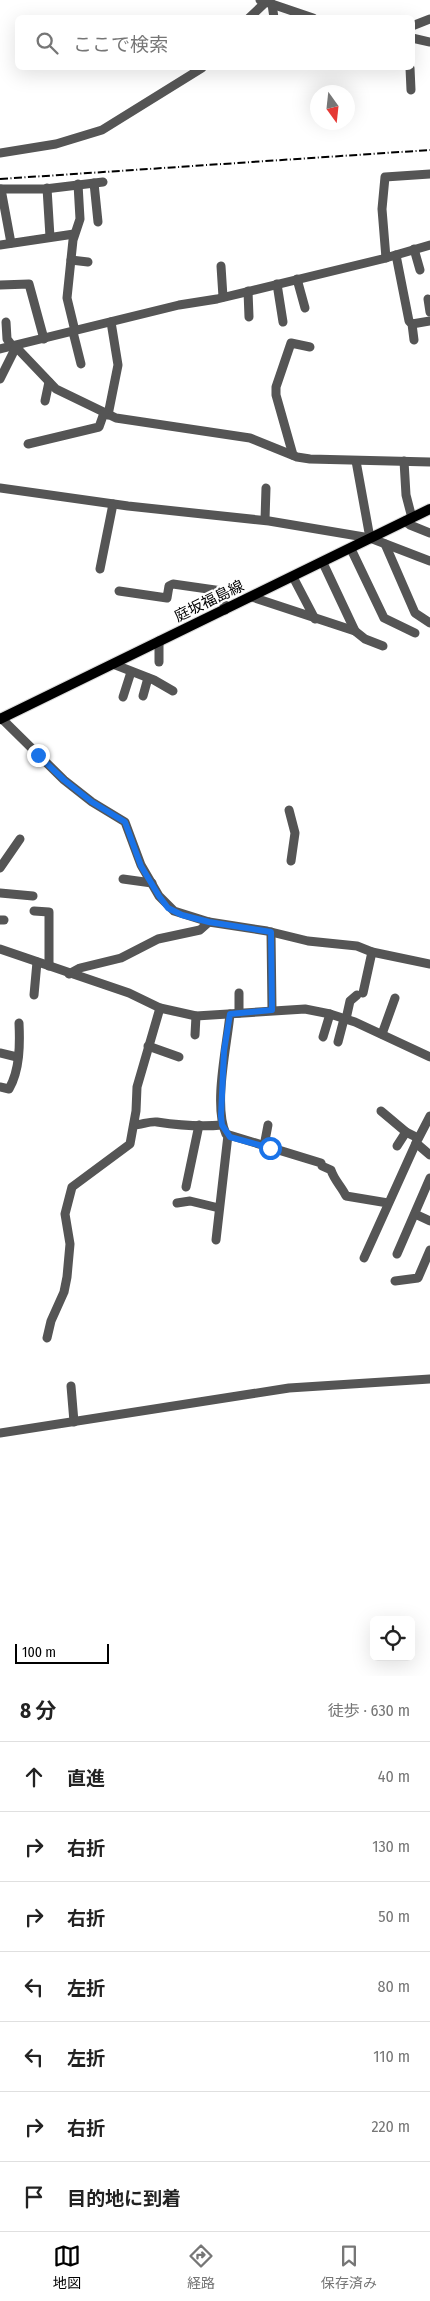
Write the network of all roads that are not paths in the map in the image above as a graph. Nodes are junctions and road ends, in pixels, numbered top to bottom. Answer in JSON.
{"nodes":[{"id":1,"x":267,"y":1,"type":"edge"},
{"id":2,"x":252,"y":15,"type":"edge"},
{"id":3,"x":273,"y":15,"type":"edge"},
{"id":4,"x":305,"y":15,"type":"edge"},
{"id":5,"x":430,"y":19,"type":"edge"},
{"id":6,"x":415,"y":25,"type":"edge"},
{"id":7,"x":415,"y":39,"type":"edge"},
{"id":8,"x":430,"y":42,"type":"edge"},
{"id":9,"x":199,"y":70,"type":"edge"},
{"id":10,"x":410,"y":70,"type":"edge"},
{"id":11,"x":411,"y":90,"type":"dead end"},
{"id":12,"x":0,"y":153,"type":"edge"},
{"id":13,"x":430,"y":174,"type":"edge"},
{"id":14,"x":78,"y":184,"type":"junction"},
{"id":15,"x":47,"y":188,"type":"junction"},
{"id":16,"x":1,"y":189,"type":"edge"},
{"id":17,"x":98,"y":222,"type":"dead end"},
{"id":18,"x":74,"y":234,"type":"junction"},
{"id":19,"x":50,"y":237,"type":"junction"},
{"id":20,"x":11,"y":243,"type":"junction"},
{"id":21,"x":0,"y":245,"type":"edge"},
{"id":22,"x":430,"y":245,"type":"edge"},
{"id":23,"x":414,"y":250,"type":"junction"},
{"id":24,"x":396,"y":255,"type":"junction"},
{"id":25,"x":386,"y":258,"type":"junction"},
{"id":26,"x":71,"y":260,"type":"junction"},
{"id":27,"x":88,"y":262,"type":"dead end"},
{"id":28,"x":221,"y":266,"type":"dead end"},
{"id":29,"x":420,"y":270,"type":"dead end"},
{"id":30,"x":297,"y":279,"type":"junction"},
{"id":31,"x":277,"y":284,"type":"junction"},
{"id":32,"x":0,"y":285,"type":"edge"},
{"id":33,"x":248,"y":291,"type":"junction"},
{"id":34,"x":223,"y":297,"type":"junction"},
{"id":35,"x":428,"y":299,"type":"dead end"},
{"id":36,"x":305,"y":308,"type":"dead end"},
{"id":37,"x":430,"y":312,"type":"edge"},
{"id":38,"x":249,"y":316,"type":"dead end"},
{"id":39,"x":16,"y":321,"type":"dead end"},
{"id":40,"x":430,"y":321,"type":"edge"},
{"id":41,"x":3,"y":322,"type":"edge"},
{"id":42,"x":111,"y":322,"type":"junction"},
{"id":43,"x":283,"y":322,"type":"dead end"},
{"id":44,"x":412,"y":324,"type":"junction"},
{"id":45,"x":74,"y":332,"type":"junction"},
{"id":46,"x":44,"y":340,"type":"junction"},
{"id":47,"x":414,"y":340,"type":"dead end"},
{"id":48,"x":15,"y":347,"type":"junction"},
{"id":49,"x":310,"y":347,"type":"dead end"},
{"id":50,"x":0,"y":349,"type":"edge"},
{"id":51,"x":81,"y":364,"type":"dead end"},
{"id":52,"x":0,"y":379,"type":"edge"},
{"id":53,"x":48,"y":382,"type":"junction"},
{"id":54,"x":45,"y":401,"type":"dead end"},
{"id":55,"x":106,"y":414,"type":"junction"},
{"id":56,"x":28,"y":444,"type":"dead end"},
{"id":57,"x":293,"y":455,"type":"junction"},
{"id":58,"x":356,"y":461,"type":"junction"},
{"id":59,"x":404,"y":461,"type":"junction"},
{"id":60,"x":430,"y":462,"type":"edge"},
{"id":61,"x":0,"y":488,"type":"edge"},
{"id":62,"x":266,"y":488,"type":"dead end"},
{"id":63,"x":113,"y":504,"type":"junction"},
{"id":64,"x":430,"y":509,"type":"edge"},
{"id":65,"x":408,"y":519,"type":"junction"},
{"id":66,"x":265,"y":520,"type":"junction"},
{"id":67,"x":430,"y":533,"type":"edge"},
{"id":68,"x":370,"y":538,"type":"junction"},
{"id":69,"x":385,"y":544,"type":"junction"},
{"id":70,"x":351,"y":549,"type":"junction"},
{"id":71,"x":430,"y":561,"type":"edge"},
{"id":72,"x":323,"y":563,"type":"junction"},
{"id":73,"x":100,"y":569,"type":"dead end"},
{"id":74,"x":293,"y":577,"type":"junction"},
{"id":75,"x":119,"y":591,"type":"dead end"},
{"id":76,"x":252,"y":597,"type":"junction"},
{"id":77,"x":225,"y":610,"type":"junction"},
{"id":78,"x":315,"y":620,"type":"junction"},
{"id":79,"x":430,"y":623,"type":"edge"},
{"id":80,"x":355,"y":631,"type":"junction"},
{"id":81,"x":415,"y":633,"type":"dead end"},
{"id":82,"x":159,"y":642,"type":"junction"},
{"id":83,"x":383,"y":646,"type":"dead end"},
{"id":84,"x":159,"y":662,"type":"dead end"},
{"id":85,"x":113,"y":664,"type":"junction"},
{"id":86,"x":131,"y":672,"type":"junction"},
{"id":87,"x":148,"y":678,"type":"junction"},
{"id":88,"x":173,"y":691,"type":"dead end"},
{"id":89,"x":143,"y":696,"type":"dead end"},
{"id":90,"x":123,"y":697,"type":"dead end"},
{"id":91,"x":1,"y":718,"type":"edge"},
{"id":92,"x":289,"y":810,"type":"dead end"},
{"id":93,"x":20,"y":839,"type":"dead end"},
{"id":94,"x":291,"y":861,"type":"dead end"},
{"id":95,"x":0,"y":866,"type":"edge"},
{"id":96,"x":123,"y":879,"type":"dead end"},
{"id":97,"x":152,"y":883,"type":"junction"},
{"id":98,"x":0,"y":893,"type":"edge"},
{"id":99,"x":33,"y":896,"type":"dead end"},
{"id":100,"x":34,"y":911,"type":"dead end"},
{"id":101,"x":209,"y":922,"type":"junction"},
{"id":102,"x":271,"y":932,"type":"junction"},
{"id":103,"x":0,"y":949,"type":"edge"},
{"id":104,"x":372,"y":952,"type":"junction"},
{"id":105,"x":37,"y":962,"type":"junction"},
{"id":106,"x":430,"y":964,"type":"edge"},
{"id":107,"x":49,"y":966,"type":"junction"},
{"id":108,"x":69,"y":974,"type":"junction"},
{"id":109,"x":239,"y":993,"type":"dead end"},
{"id":110,"x":34,"y":995,"type":"dead end"},
{"id":111,"x":395,"y":998,"type":"dead end"},
{"id":112,"x":160,"y":1008,"type":"junction"},
{"id":113,"x":272,"y":1010,"type":"junction"},
{"id":114,"x":234,"y":1014,"type":"junction"},
{"id":115,"x":330,"y":1014,"type":"junction"},
{"id":116,"x":196,"y":1016,"type":"junction"},
{"id":117,"x":345,"y":1019,"type":"junction"},
{"id":118,"x":19,"y":1023,"type":"dead end"},
{"id":119,"x":382,"y":1034,"type":"junction"},
{"id":120,"x":195,"y":1035,"type":"dead end"},
{"id":121,"x":323,"y":1037,"type":"dead end"},
{"id":122,"x":338,"y":1042,"type":"dead end"},
{"id":123,"x":148,"y":1046,"type":"junction"},
{"id":124,"x":0,"y":1053,"type":"edge"},
{"id":125,"x":17,"y":1057,"type":"junction"},
{"id":126,"x":179,"y":1057,"type":"dead end"},
{"id":127,"x":430,"y":1057,"type":"edge"},
{"id":128,"x":0,"y":1087,"type":"edge"},
{"id":129,"x":380,"y":1111,"type":"dead end"},
{"id":130,"x":430,"y":1116,"type":"edge"},
{"id":131,"x":199,"y":1125,"type":"junction"},
{"id":132,"x":222,"y":1125,"type":"junction"},
{"id":133,"x":268,"y":1125,"type":"dead end"},
{"id":134,"x":134,"y":1126,"type":"junction"},
{"id":135,"x":406,"y":1132,"type":"junction"},
{"id":136,"x":228,"y":1135,"type":"junction"},
{"id":137,"x":417,"y":1140,"type":"junction"},
{"id":138,"x":264,"y":1146,"type":"junction"},
{"id":139,"x":396,"y":1146,"type":"dead end"},
{"id":140,"x":430,"y":1155,"type":"edge"},
{"id":141,"x":430,"y":1178,"type":"edge"},
{"id":142,"x":186,"y":1187,"type":"dead end"},
{"id":143,"x":176,"y":1203,"type":"dead end"},
{"id":144,"x":388,"y":1203,"type":"junction"},
{"id":145,"x":219,"y":1208,"type":"junction"},
{"id":146,"x":414,"y":1214,"type":"junction"},
{"id":147,"x":430,"y":1221,"type":"edge"},
{"id":148,"x":216,"y":1240,"type":"dead end"},
{"id":149,"x":430,"y":1250,"type":"edge"},
{"id":150,"x":397,"y":1254,"type":"dead end"},
{"id":151,"x":364,"y":1258,"type":"dead end"},
{"id":152,"x":395,"y":1281,"type":"dead end"},
{"id":153,"x":47,"y":1338,"type":"dead end"},
{"id":154,"x":430,"y":1379,"type":"edge"},
{"id":155,"x":71,"y":1386,"type":"dead end"},
{"id":156,"x":74,"y":1422,"type":"junction"},
{"id":157,"x":0,"y":1434,"type":"edge"}],
"edges":[{"from":1,"to":2,"type":"street"},
{"from":1,"to":3,"type":"street"},
{"from":1,"to":4,"type":"street"},
{"from":5,"to":6,"type":"street"},
{"from":7,"to":8,"type":"street"},
{"from":9,"to":12,"type":"street"},
{"from":10,"to":11,"type":"street"},
{"from":13,"to":25,"type":"street"},
{"from":14,"to":15,"type":"street"},
{"from":14,"to":17,"type":"street"},
{"from":14,"to":18,"type":"street"},
{"from":15,"to":16,"type":"street"},
{"from":15,"to":19,"type":"street"},
{"from":16,"to":20,"type":"street"},
{"from":18,"to":19,"type":"street"},
{"from":18,"to":26,"type":"street"},
{"from":19,"to":20,"type":"street"},
{"from":20,"to":21,"type":"street"},
{"from":22,"to":23,"type":"street"},
{"from":23,"to":24,"type":"street"},
{"from":23,"to":29,"type":"street"},
{"from":24,"to":25,"type":"street"},
{"from":24,"to":44,"type":"street"},
{"from":25,"to":30,"type":"street"},
{"from":26,"to":27,"type":"street"},
{"from":26,"to":45,"type":"street"},
{"from":28,"to":34,"type":"street"},
{"from":30,"to":31,"type":"street"},
{"from":30,"to":36,"type":"street"},
{"from":31,"to":33,"type":"street"},
{"from":31,"to":43,"type":"street"},
{"from":32,"to":46,"type":"street"},
{"from":33,"to":34,"type":"street"},
{"from":33,"to":38,"type":"street"},
{"from":34,"to":42,"type":"street"},
{"from":35,"to":37,"type":"street"},
{"from":39,"to":41,"type":"street"},
{"from":40,"to":44,"type":"street"},
{"from":41,"to":48,"type":"street"},
{"from":42,"to":45,"type":"street"},
{"from":42,"to":55,"type":"street"},
{"from":44,"to":47,"type":"street"},
{"from":45,"to":46,"type":"street"},
{"from":45,"to":51,"type":"street"},
{"from":46,"to":48,"type":"street"},
{"from":48,"to":50,"type":"street"},
{"from":48,"to":52,"type":"street"},
{"from":48,"to":53,"type":"street"},
{"from":49,"to":57,"type":"street"},
{"from":53,"to":54,"type":"street"},
{"from":53,"to":55,"type":"street"},
{"from":55,"to":56,"type":"street"},
{"from":55,"to":57,"type":"street"},
{"from":57,"to":58,"type":"street"},
{"from":58,"to":59,"type":"street"},
{"from":58,"to":68,"type":"street"},
{"from":59,"to":60,"type":"street"},
{"from":59,"to":65,"type":"street"},
{"from":61,"to":63,"type":"street"},
{"from":62,"to":66,"type":"street"},
{"from":63,"to":66,"type":"street"},
{"from":63,"to":73,"type":"street"},
{"from":64,"to":65,"type":"main road","name":"庭坂福島線"},
{"from":65,"to":67,"type":"street"},
{"from":65,"to":68,"type":"main road","name":"庭坂福島線"},
{"from":66,"to":68,"type":"street"},
{"from":68,"to":69,"type":"street"},
{"from":68,"to":70,"type":"main road","name":"庭坂福島線"},
{"from":69,"to":71,"type":"street"},
{"from":69,"to":79,"type":"street"},
{"from":70,"to":72,"type":"main road","name":"庭坂福島線"},
{"from":70,"to":81,"type":"street"},
{"from":72,"to":74,"type":"main road","name":"庭坂福島線"},
{"from":72,"to":80,"type":"street"},
{"from":74,"to":76,"type":"main road","name":"庭坂福島線"},
{"from":74,"to":78,"type":"street"},
{"from":75,"to":77,"type":"street"},
{"from":76,"to":77,"type":"main road","name":"庭坂福島線"},
{"from":76,"to":78,"type":"street"},
{"from":77,"to":82,"type":"main road","name":"庭坂福島線"},
{"from":78,"to":80,"type":"street"},
{"from":80,"to":83,"type":"street"},
{"from":82,"to":84,"type":"street"},
{"from":82,"to":85,"type":"main road","name":"庭坂福島線"},
{"from":85,"to":86,"type":"street"},
{"from":85,"to":91,"type":"main road","name":"庭坂福島線"},
{"from":86,"to":87,"type":"street"},
{"from":86,"to":90,"type":"street"},
{"from":87,"to":88,"type":"street"},
{"from":87,"to":89,"type":"street"},
{"from":91,"to":97,"type":"street"},
{"from":92,"to":94,"type":"street"},
{"from":93,"to":95,"type":"street"},
{"from":96,"to":97,"type":"street"},
{"from":97,"to":101,"type":"street"},
{"from":98,"to":99,"type":"street"},
{"from":100,"to":107,"type":"street"},
{"from":101,"to":102,"type":"street"},
{"from":101,"to":108,"type":"street"},
{"from":102,"to":104,"type":"street"},
{"from":102,"to":113,"type":"street"},
{"from":103,"to":105,"type":"street"},
{"from":104,"to":106,"type":"street"},
{"from":104,"to":117,"type":"street"},
{"from":105,"to":107,"type":"street"},
{"from":105,"to":110,"type":"street"},
{"from":107,"to":108,"type":"street"},
{"from":108,"to":112,"type":"street"},
{"from":109,"to":114,"type":"street"},
{"from":111,"to":119,"type":"street"},
{"from":112,"to":116,"type":"street"},
{"from":112,"to":123,"type":"street"},
{"from":113,"to":114,"type":"street"},
{"from":113,"to":115,"type":"street"},
{"from":114,"to":116,"type":"street"},
{"from":114,"to":132,"type":"street"},
{"from":115,"to":117,"type":"street"},
{"from":115,"to":121,"type":"street"},
{"from":116,"to":120,"type":"street"},
{"from":117,"to":119,"type":"street"},
{"from":117,"to":122,"type":"street"},
{"from":118,"to":125,"type":"street"},
{"from":119,"to":127,"type":"street"},
{"from":123,"to":126,"type":"street"},
{"from":123,"to":134,"type":"street"},
{"from":124,"to":125,"type":"street"},
{"from":125,"to":128,"type":"street"},
{"from":129,"to":135,"type":"street"},
{"from":130,"to":137,"type":"street"},
{"from":131,"to":132,"type":"street"},
{"from":131,"to":134,"type":"street"},
{"from":131,"to":142,"type":"street"},
{"from":132,"to":136,"type":"street"},
{"from":133,"to":138,"type":"street"},
{"from":134,"to":153,"type":"street"},
{"from":135,"to":137,"type":"street"},
{"from":135,"to":139,"type":"street"},
{"from":136,"to":138,"type":"street"},
{"from":136,"to":145,"type":"street"},
{"from":137,"to":140,"type":"street"},
{"from":137,"to":144,"type":"street"},
{"from":138,"to":144,"type":"street"},
{"from":141,"to":146,"type":"street"},
{"from":143,"to":145,"type":"street"},
{"from":144,"to":151,"type":"street"},
{"from":145,"to":148,"type":"street"},
{"from":146,"to":147,"type":"street"},
{"from":146,"to":150,"type":"street"},
{"from":149,"to":152,"type":"street"},
{"from":154,"to":156,"type":"street"},
{"from":155,"to":156,"type":"street"},
{"from":156,"to":157,"type":"street"}]}
